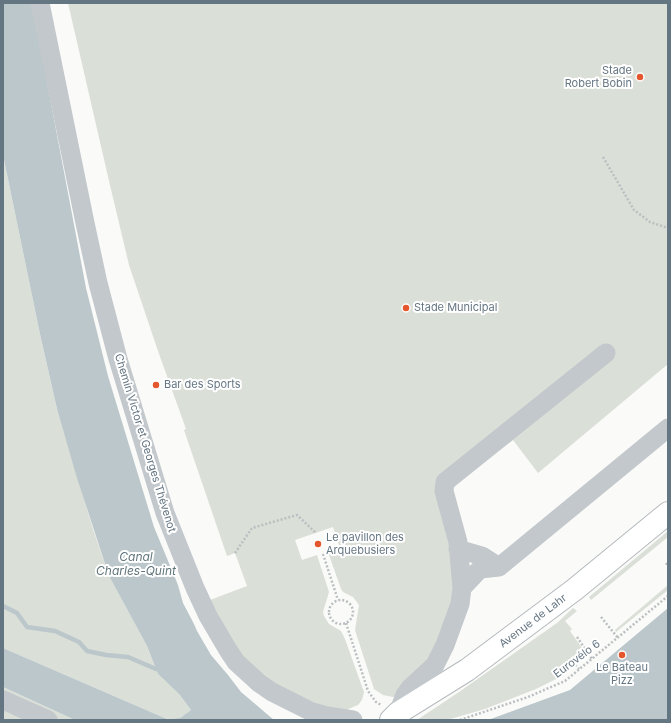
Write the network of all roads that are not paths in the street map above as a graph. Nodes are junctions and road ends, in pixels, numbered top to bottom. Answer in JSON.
{"nodes":[{"id":1,"x":40,"y":3,"type":"edge"},
{"id":2,"x":53,"y":3,"type":"edge"},
{"id":3,"x":81,"y":200,"type":"junction"},
{"id":4,"x":606,"y":353,"type":"dead end"},
{"id":5,"x":668,"y":428,"type":"edge"},
{"id":6,"x":668,"y":513,"type":"edge"},
{"id":7,"x":458,"y":549,"type":"junction"},
{"id":8,"x":499,"y":567,"type":"junction"},
{"id":9,"x":462,"y":588,"type":"junction"},
{"id":10,"x":3,"y":700,"type":"edge"},
{"id":11,"x":395,"y":716,"type":"edge"},
{"id":12,"x":48,"y":720,"type":"edge"},
{"id":13,"x":353,"y":720,"type":"edge"}],
"edges":[{"from":1,"to":3,"type":"street","name":"Chemin Victor et Georges Thévenot"},
{"from":2,"to":3,"type":"street","name":"Chemin Victor et Georges Thévenot"},
{"from":3,"to":13,"type":"street","name":"Chemin Victor et Georges Thévenot"},
{"from":4,"to":7,"type":"street"},
{"from":5,"to":8,"type":"street"},
{"from":6,"to":11,"type":"main road","name":"Avenue de Lahr"},
{"from":7,"to":8,"type":"street"},
{"from":7,"to":9,"type":"street"},
{"from":8,"to":9,"type":"street"},
{"from":9,"to":11,"type":"street"},
{"from":10,"to":12,"type":"street"}]}
